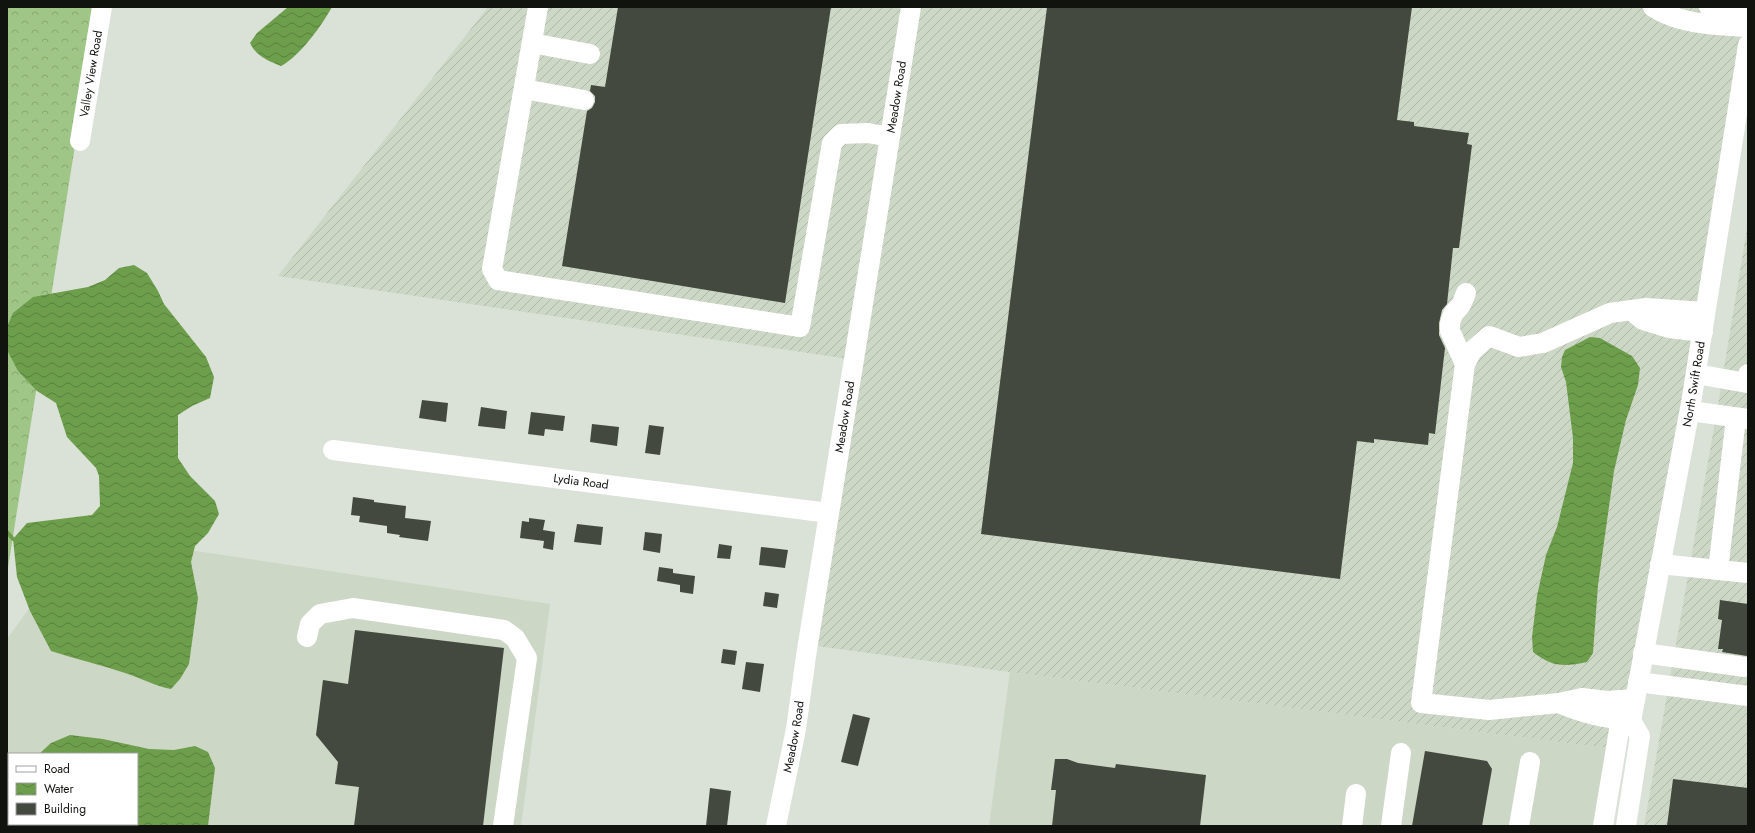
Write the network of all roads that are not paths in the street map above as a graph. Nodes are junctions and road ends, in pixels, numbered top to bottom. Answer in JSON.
{"nodes":[{"id":1,"x":102,"y":7,"type":"edge"},
{"id":2,"x":538,"y":7,"type":"edge"},
{"id":3,"x":911,"y":7,"type":"edge"},
{"id":4,"x":1653,"y":7,"type":"edge"},
{"id":5,"x":1709,"y":7,"type":"edge"},
{"id":6,"x":1748,"y":11,"type":"edge"},
{"id":7,"x":1748,"y":27,"type":"edge"},
{"id":8,"x":532,"y":43,"type":"junction"},
{"id":9,"x":1748,"y":46,"type":"edge"},
{"id":10,"x":590,"y":54,"type":"dead end"},
{"id":11,"x":524,"y":89,"type":"junction"},
{"id":12,"x":584,"y":100,"type":"dead end"},
{"id":13,"x":1741,"y":134,"type":"edge"},
{"id":14,"x":890,"y":137,"type":"junction"},
{"id":15,"x":80,"y":141,"type":"dead end"},
{"id":16,"x":1466,"y":293,"type":"dead end"},
{"id":17,"x":1631,"y":310,"type":"junction"},
{"id":18,"x":1705,"y":312,"type":"junction"},
{"id":19,"x":1703,"y":332,"type":"junction"},
{"id":20,"x":1464,"y":364,"type":"junction"},
{"id":21,"x":1696,"y":374,"type":"junction"},
{"id":22,"x":1748,"y":374,"type":"edge"},
{"id":23,"x":1690,"y":411,"type":"junction"},
{"id":24,"x":1742,"y":418,"type":"edge"},
{"id":25,"x":333,"y":450,"type":"dead end"},
{"id":26,"x":829,"y":513,"type":"junction"},
{"id":27,"x":1660,"y":564,"type":"junction"},
{"id":28,"x":1718,"y":570,"type":"junction"},
{"id":29,"x":1748,"y":573,"type":"edge"},
{"id":30,"x":307,"y":637,"type":"dead end"},
{"id":31,"x":1643,"y":653,"type":"junction"},
{"id":32,"x":1745,"y":667,"type":"dead end"},
{"id":33,"x":1637,"y":691,"type":"junction"},
{"id":34,"x":1748,"y":696,"type":"edge"},
{"id":35,"x":1559,"y":703,"type":"junction"},
{"id":36,"x":1631,"y":721,"type":"junction"},
{"id":37,"x":1401,"y":753,"type":"dead end"},
{"id":38,"x":1530,"y":762,"type":"dead end"},
{"id":39,"x":1356,"y":794,"type":"dead end"},
{"id":40,"x":503,"y":826,"type":"edge"},
{"id":41,"x":776,"y":826,"type":"edge"},
{"id":42,"x":1352,"y":826,"type":"edge"},
{"id":43,"x":1391,"y":826,"type":"edge"},
{"id":44,"x":1519,"y":826,"type":"edge"},
{"id":45,"x":1603,"y":826,"type":"edge"},
{"id":46,"x":1626,"y":826,"type":"edge"}],
"edges":[{"from":1,"to":15,"type":"street","name":"Valley View Road"},
{"from":2,"to":8,"type":"street"},
{"from":3,"to":14,"type":"street","name":"Meadow Road"},
{"from":4,"to":7,"type":"street"},
{"from":5,"to":6,"type":"street"},
{"from":8,"to":10,"type":"street"},
{"from":8,"to":11,"type":"street"},
{"from":9,"to":13,"type":"street","name":"North Swift Road"},
{"from":11,"to":12,"type":"street"},
{"from":11,"to":14,"type":"street"},
{"from":13,"to":18,"type":"street","name":"North Swift Road"},
{"from":14,"to":26,"type":"street","name":"Meadow Road"},
{"from":16,"to":20,"type":"street"},
{"from":17,"to":18,"type":"street"},
{"from":17,"to":19,"type":"street"},
{"from":17,"to":20,"type":"street"},
{"from":18,"to":19,"type":"street","name":"North Swift Road"},
{"from":19,"to":21,"type":"street","name":"North Swift Road"},
{"from":20,"to":35,"type":"street"},
{"from":21,"to":22,"type":"street"},
{"from":21,"to":23,"type":"street","name":"North Swift Road"},
{"from":23,"to":24,"type":"street"},
{"from":23,"to":27,"type":"street","name":"North Swift Road"},
{"from":24,"to":28,"type":"street"},
{"from":25,"to":26,"type":"street","name":"Lydia Road"},
{"from":26,"to":41,"type":"street","name":"Meadow Road"},
{"from":27,"to":28,"type":"street"},
{"from":27,"to":31,"type":"street","name":"North Swift Road"},
{"from":28,"to":29,"type":"street"},
{"from":30,"to":40,"type":"street"},
{"from":31,"to":32,"type":"street"},
{"from":31,"to":33,"type":"street","name":"North Swift Road"},
{"from":33,"to":34,"type":"street"},
{"from":33,"to":35,"type":"street"},
{"from":33,"to":36,"type":"street","name":"North Swift Road"},
{"from":35,"to":36,"type":"street"},
{"from":36,"to":45,"type":"street","name":"North Swift Road"},
{"from":36,"to":46,"type":"street"},
{"from":37,"to":43,"type":"street"},
{"from":38,"to":44,"type":"street"},
{"from":39,"to":42,"type":"street"}]}
